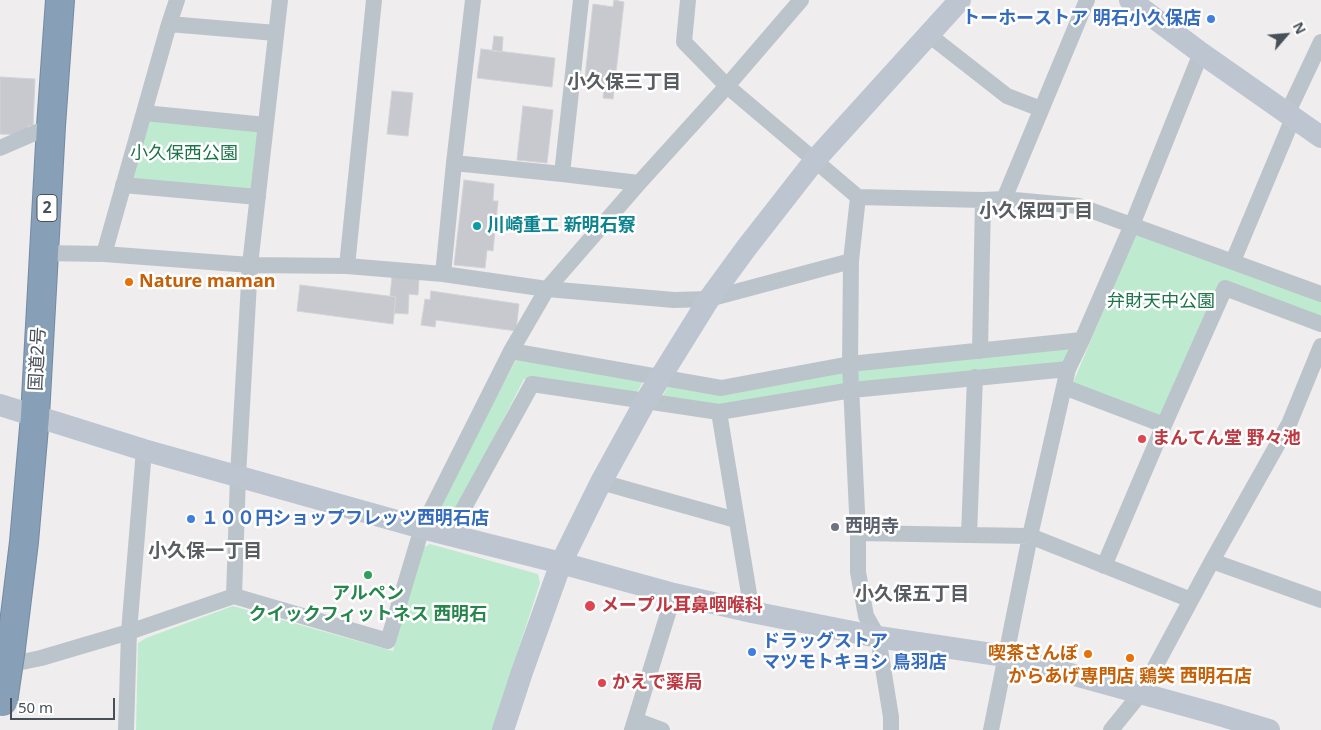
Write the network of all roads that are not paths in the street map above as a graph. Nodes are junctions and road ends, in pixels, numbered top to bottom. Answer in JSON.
{"nodes":[{"id":1,"x":60,"y":0,"type":"edge"},
{"id":2,"x":177,"y":0,"type":"edge"},
{"id":3,"x":280,"y":0,"type":"edge"},
{"id":4,"x":374,"y":0,"type":"edge"},
{"id":5,"x":473,"y":0,"type":"edge"},
{"id":6,"x":581,"y":0,"type":"edge"},
{"id":7,"x":688,"y":0,"type":"edge"},
{"id":8,"x":801,"y":0,"type":"edge"},
{"id":9,"x":960,"y":0,"type":"edge"},
{"id":10,"x":1087,"y":0,"type":"edge"},
{"id":11,"x":1130,"y":0,"type":"edge"},
{"id":12,"x":169,"y":24,"type":"junction"},
{"id":13,"x":276,"y":33,"type":"junction"},
{"id":14,"x":929,"y":35,"type":"junction"},
{"id":15,"x":1321,"y":42,"type":"edge"},
{"id":16,"x":1201,"y":53,"type":"junction"},
{"id":17,"x":727,"y":86,"type":"junction"},
{"id":18,"x":1041,"y":109,"type":"junction"},
{"id":19,"x":144,"y":113,"type":"junction"},
{"id":20,"x":1290,"y":116,"type":"junction"},
{"id":21,"x":266,"y":125,"type":"junction"},
{"id":22,"x":51,"y":126,"type":"junction"},
{"id":23,"x":1321,"y":137,"type":"edge"},
{"id":24,"x":0,"y":148,"type":"edge"},
{"id":25,"x":815,"y":160,"type":"junction"},
{"id":26,"x":454,"y":163,"type":"junction"},
{"id":27,"x":562,"y":174,"type":"junction"},
{"id":28,"x":638,"y":183,"type":"junction"},
{"id":29,"x":123,"y":186,"type":"junction"},
{"id":30,"x":258,"y":197,"type":"junction"},
{"id":31,"x":858,"y":197,"type":"junction"},
{"id":32,"x":1004,"y":199,"type":"junction"},
{"id":33,"x":983,"y":200,"type":"junction"},
{"id":34,"x":1132,"y":225,"type":"junction"},
{"id":35,"x":44,"y":253,"type":"junction"},
{"id":36,"x":104,"y":254,"type":"junction"},
{"id":37,"x":851,"y":261,"type":"junction"},
{"id":38,"x":1233,"y":261,"type":"junction"},
{"id":39,"x":250,"y":265,"type":"junction"},
{"id":40,"x":347,"y":266,"type":"junction"},
{"id":41,"x":443,"y":274,"type":"junction"},
{"id":42,"x":547,"y":289,"type":"junction"},
{"id":43,"x":1321,"y":294,"type":"edge"},
{"id":44,"x":709,"y":298,"type":"junction"},
{"id":45,"x":1321,"y":324,"type":"edge"},
{"id":46,"x":1082,"y":340,"type":"junction"},
{"id":47,"x":1321,"y":346,"type":"edge"},
{"id":48,"x":511,"y":351,"type":"junction"},
{"id":49,"x":980,"y":351,"type":"junction"},
{"id":50,"x":850,"y":364,"type":"junction"},
{"id":51,"x":1068,"y":369,"type":"junction"},
{"id":52,"x":660,"y":377,"type":"junction"},
{"id":53,"x":975,"y":377,"type":"junction"},
{"id":54,"x":1064,"y":387,"type":"junction"},
{"id":55,"x":852,"y":390,"type":"junction"},
{"id":56,"x":645,"y":402,"type":"junction"},
{"id":57,"x":0,"y":406,"type":"edge"},
{"id":58,"x":719,"y":412,"type":"junction"},
{"id":59,"x":35,"y":416,"type":"junction"},
{"id":60,"x":1164,"y":425,"type":"junction"},
{"id":61,"x":144,"y":450,"type":"junction"},
{"id":62,"x":238,"y":476,"type":"junction"},
{"id":63,"x":601,"y":482,"type":"junction"},
{"id":64,"x":736,"y":520,"type":"junction"},
{"id":65,"x":422,"y":528,"type":"junction"},
{"id":66,"x":858,"y":533,"type":"junction"},
{"id":67,"x":449,"y":535,"type":"junction"},
{"id":68,"x":969,"y":535,"type":"junction"},
{"id":69,"x":1030,"y":536,"type":"junction"},
{"id":70,"x":1212,"y":561,"type":"junction"},
{"id":71,"x":561,"y":563,"type":"junction"},
{"id":72,"x":1104,"y":566,"type":"junction"},
{"id":73,"x":674,"y":594,"type":"junction"},
{"id":74,"x":1319,"y":595,"type":"edge"},
{"id":75,"x":234,"y":596,"type":"junction"},
{"id":76,"x":1191,"y":600,"type":"junction"},
{"id":77,"x":752,"y":612,"type":"junction"},
{"id":78,"x":129,"y":632,"type":"junction"},
{"id":79,"x":878,"y":637,"type":"junction"},
{"id":80,"x":1005,"y":656,"type":"junction"},
{"id":81,"x":5,"y":657,"type":"edge"},
{"id":82,"x":1141,"y":693,"type":"junction"},
{"id":83,"x":2,"y":709,"type":"edge"},
{"id":84,"x":634,"y":725,"type":"edge"},
{"id":85,"x":126,"y":730,"type":"edge"},
{"id":86,"x":503,"y":730,"type":"edge"},
{"id":87,"x":662,"y":730,"type":"edge"},
{"id":88,"x":891,"y":730,"type":"edge"},
{"id":89,"x":991,"y":730,"type":"edge"},
{"id":90,"x":1111,"y":730,"type":"edge"},
{"id":91,"x":1269,"y":730,"type":"edge"}],
"edges":[{"from":1,"to":22,"type":"highway","name":"国道2号","number":"2"},
{"from":2,"to":12,"type":"street"},
{"from":3,"to":13,"type":"street"},
{"from":4,"to":40,"type":"street"},
{"from":5,"to":26,"type":"street"},
{"from":6,"to":27,"type":"street"},
{"from":7,"to":17,"type":"street"},
{"from":8,"to":17,"type":"street"},
{"from":9,"to":14,"type":"street"},
{"from":10,"to":18,"type":"street"},
{"from":11,"to":16,"type":"street"},
{"from":12,"to":13,"type":"street"},
{"from":12,"to":19,"type":"street"},
{"from":13,"to":21,"type":"street"},
{"from":14,"to":18,"type":"street"},
{"from":14,"to":25,"type":"street"},
{"from":15,"to":20,"type":"street"},
{"from":16,"to":20,"type":"street"},
{"from":16,"to":34,"type":"street"},
{"from":17,"to":25,"type":"street"},
{"from":17,"to":28,"type":"street"},
{"from":18,"to":32,"type":"street"},
{"from":19,"to":21,"type":"street"},
{"from":19,"to":29,"type":"street"},
{"from":20,"to":23,"type":"street"},
{"from":20,"to":38,"type":"street"},
{"from":21,"to":30,"type":"street"},
{"from":22,"to":24,"type":"street"},
{"from":22,"to":35,"type":"highway","name":"国道2号","number":"2"},
{"from":25,"to":31,"type":"street"},
{"from":25,"to":44,"type":"street"},
{"from":26,"to":27,"type":"street"},
{"from":26,"to":41,"type":"street"},
{"from":27,"to":28,"type":"street"},
{"from":28,"to":42,"type":"street"},
{"from":29,"to":30,"type":"street"},
{"from":29,"to":36,"type":"street"},
{"from":30,"to":39,"type":"street"},
{"from":31,"to":33,"type":"street"},
{"from":31,"to":37,"type":"street"},
{"from":32,"to":33,"type":"street"},
{"from":32,"to":34,"type":"street"},
{"from":33,"to":49,"type":"street"},
{"from":34,"to":38,"type":"street"},
{"from":34,"to":46,"type":"street"},
{"from":35,"to":36,"type":"street"},
{"from":35,"to":59,"type":"highway","name":"国道2号","number":"2"},
{"from":36,"to":39,"type":"street"},
{"from":37,"to":44,"type":"street"},
{"from":37,"to":50,"type":"street"},
{"from":38,"to":43,"type":"street"},
{"from":39,"to":40,"type":"street"},
{"from":39,"to":62,"type":"street"},
{"from":40,"to":41,"type":"street"},
{"from":41,"to":42,"type":"street"},
{"from":42,"to":44,"type":"street"},
{"from":42,"to":48,"type":"street"},
{"from":44,"to":52,"type":"street"},
{"from":45,"to":60,"type":"street"},
{"from":46,"to":49,"type":"street"},
{"from":46,"to":51,"type":"street"},
{"from":47,"to":70,"type":"street"},
{"from":48,"to":52,"type":"street"},
{"from":48,"to":65,"type":"street"},
{"from":49,"to":50,"type":"street"},
{"from":50,"to":52,"type":"street"},
{"from":50,"to":55,"type":"street"},
{"from":51,"to":53,"type":"street"},
{"from":51,"to":54,"type":"street"},
{"from":52,"to":56,"type":"street"},
{"from":53,"to":55,"type":"street"},
{"from":53,"to":68,"type":"street"},
{"from":54,"to":60,"type":"street"},
{"from":54,"to":69,"type":"street"},
{"from":55,"to":58,"type":"street"},
{"from":55,"to":66,"type":"street"},
{"from":56,"to":58,"type":"street"},
{"from":56,"to":63,"type":"street"},
{"from":56,"to":67,"type":"street"},
{"from":57,"to":59,"type":"street"},
{"from":58,"to":64,"type":"street"},
{"from":59,"to":61,"type":"street"},
{"from":59,"to":81,"type":"highway","name":"国道2号","number":"2"},
{"from":60,"to":72,"type":"street"},
{"from":61,"to":62,"type":"street"},
{"from":61,"to":78,"type":"street"},
{"from":62,"to":65,"type":"street"},
{"from":62,"to":75,"type":"street"},
{"from":63,"to":64,"type":"street"},
{"from":63,"to":71,"type":"street"},
{"from":64,"to":77,"type":"street"},
{"from":65,"to":67,"type":"street"},
{"from":65,"to":75,"type":"street"},
{"from":66,"to":68,"type":"street"},
{"from":66,"to":79,"type":"street"},
{"from":67,"to":71,"type":"street"},
{"from":68,"to":69,"type":"street"},
{"from":69,"to":72,"type":"street"},
{"from":69,"to":80,"type":"street"},
{"from":70,"to":74,"type":"street"},
{"from":70,"to":76,"type":"street"},
{"from":71,"to":73,"type":"street"},
{"from":71,"to":86,"type":"street"},
{"from":72,"to":76,"type":"street"},
{"from":73,"to":77,"type":"street"},
{"from":73,"to":84,"type":"street"},
{"from":75,"to":78,"type":"street"},
{"from":76,"to":82,"type":"street"},
{"from":77,"to":79,"type":"street"},
{"from":78,"to":81,"type":"street"},
{"from":78,"to":85,"type":"street"},
{"from":79,"to":80,"type":"street"},
{"from":79,"to":88,"type":"street"},
{"from":80,"to":82,"type":"street"},
{"from":80,"to":89,"type":"street"},
{"from":81,"to":83,"type":"highway","name":"国道2号","number":"2","bridge":true},
{"from":82,"to":90,"type":"street"},
{"from":82,"to":91,"type":"street"},
{"from":84,"to":87,"type":"street"}]}
